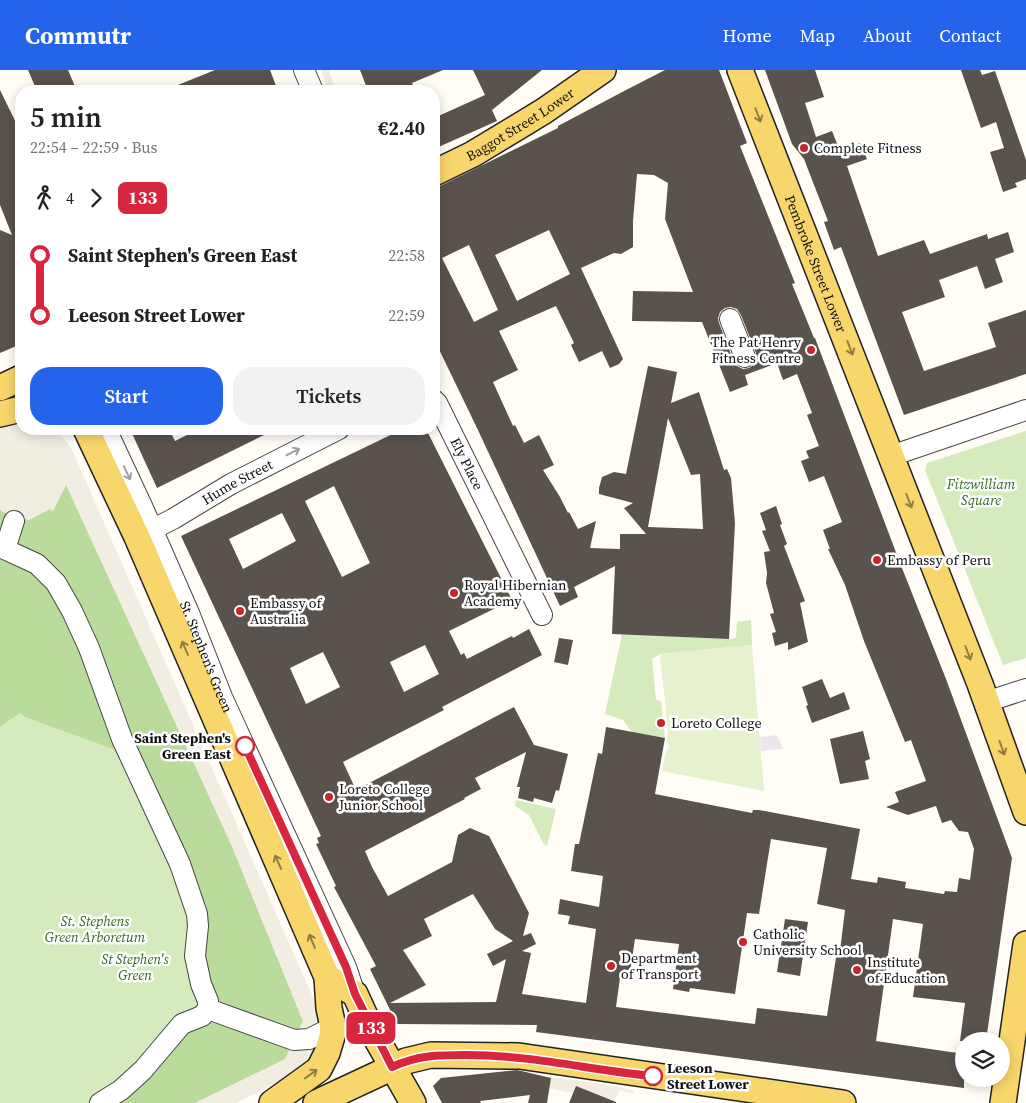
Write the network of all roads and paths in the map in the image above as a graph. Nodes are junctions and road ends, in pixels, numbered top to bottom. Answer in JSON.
{"nodes":[{"id":1,"x":304,"y":70,"type":"edge"},
{"id":2,"x":604,"y":70,"type":"edge"},
{"id":3,"x":740,"y":70,"type":"edge"},
{"id":4,"x":310,"y":85,"type":"edge"},
{"id":5,"x":440,"y":171,"type":"edge"},
{"id":6,"x":730,"y":320,"type":"dead end"},
{"id":7,"x":745,"y":357,"type":"dead end"},
{"id":8,"x":15,"y":381,"type":"edge"},
{"id":9,"x":0,"y":388,"type":"edge"},
{"id":10,"x":440,"y":409,"type":"edge"},
{"id":11,"x":15,"y":410,"type":"edge"},
{"id":12,"x":1026,"y":410,"type":"edge"},
{"id":13,"x":0,"y":414,"type":"edge"},
{"id":14,"x":73,"y":435,"type":"edge"},
{"id":15,"x":89,"y":435,"type":"edge"},
{"id":16,"x":108,"y":435,"type":"edge"},
{"id":17,"x":327,"y":435,"type":"edge"},
{"id":18,"x":891,"y":456,"type":"junction"},
{"id":19,"x":14,"y":520,"type":"dead end"},
{"id":20,"x":140,"y":531,"type":"junction"},
{"id":21,"x":3,"y":548,"type":"edge"},
{"id":22,"x":542,"y":615,"type":"dead end"},
{"id":23,"x":1026,"y":689,"type":"edge"},
{"id":24,"x":986,"y":702,"type":"junction"},
{"id":25,"x":1026,"y":812,"type":"edge"},
{"id":26,"x":1026,"y":944,"type":"edge"},
{"id":27,"x":327,"y":976,"type":"junction"},
{"id":28,"x":355,"y":994,"type":"junction"},
{"id":29,"x":208,"y":1009,"type":"junction"},
{"id":30,"x":323,"y":1032,"type":"dead end"},
{"id":31,"x":392,"y":1067,"type":"junction"},
{"id":32,"x":100,"y":1103,"type":"edge"},
{"id":33,"x":272,"y":1103,"type":"edge"},
{"id":34,"x":316,"y":1103,"type":"edge"},
{"id":35,"x":413,"y":1103,"type":"edge"},
{"id":36,"x":843,"y":1103,"type":"edge"},
{"id":37,"x":1003,"y":1103,"type":"edge"}],
"edges":[{"from":1,"to":4,"type":"street"},
{"from":2,"to":5,"type":"main road","name":"Baggot Street Lower"},
{"from":3,"to":18,"type":"main road","name":"Pembroke Street Lower","one_way":true},
{"from":6,"to":7,"type":"street"},
{"from":8,"to":9,"type":"main road"},
{"from":10,"to":22,"type":"street","name":"Ely Place"},
{"from":11,"to":13,"type":"main road"},
{"from":12,"to":18,"type":"street"},
{"from":14,"to":20,"type":"main road","name":"St. Stephen's Green"},
{"from":15,"to":20,"type":"main road","name":"St. Stephen's Green"},
{"from":16,"to":20,"type":"street","name":"St. Stephen's Green","one_way":true},
{"from":20,"to":17,"type":"street","name":"Hume Street","one_way":true},
{"from":18,"to":24,"type":"main road","name":"Pembroke Street Lower","one_way":true},
{"from":19,"to":21,"type":"street"},
{"from":27,"to":20,"type":"main road","name":"St. Stephen's Green","one_way":true},
{"from":20,"to":28,"type":"street","name":"St. Stephen's Green"},
{"from":21,"to":29,"type":"street"},
{"from":23,"to":24,"type":"street"},
{"from":24,"to":25,"type":"main road","name":"Pembroke Street Lower","one_way":true},
{"from":26,"to":37,"type":"main road"},
{"from":27,"to":28,"type":"main road"},
{"from":33,"to":27,"type":"main road","name":"St. Stephen's Green","one_way":true},
{"from":28,"to":31,"type":"main road","name":"St. Stephen's Green"},
{"from":29,"to":30,"type":"street"},
{"from":29,"to":32,"type":"street"},
{"from":31,"to":34,"type":"main road"},
{"from":31,"to":35,"type":"main road","name":"St. Stephen's Green"},
{"from":31,"to":36,"type":"main road"}]}
